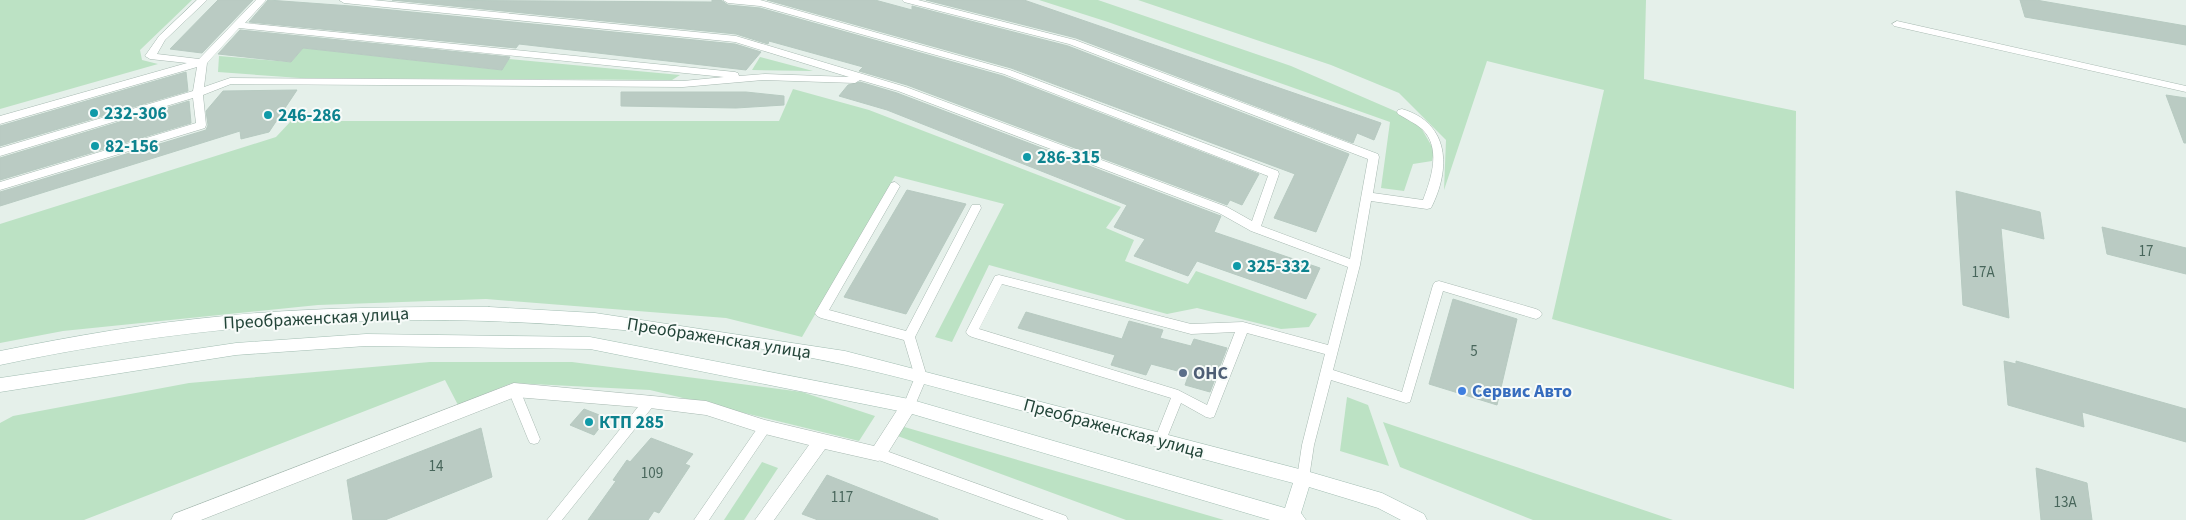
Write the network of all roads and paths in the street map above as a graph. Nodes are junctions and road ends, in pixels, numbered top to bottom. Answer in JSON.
{"nodes":[{"id":1,"x":202,"y":0,"type":"edge"},
{"id":2,"x":261,"y":0,"type":"edge"},
{"id":3,"x":344,"y":0,"type":"edge"},
{"id":4,"x":728,"y":0,"type":"edge"},
{"id":5,"x":907,"y":0,"type":"edge"},
{"id":6,"x":1897,"y":24,"type":"dead end"},
{"id":7,"x":237,"y":25,"type":"junction"},
{"id":8,"x":202,"y":62,"type":"junction"},
{"id":9,"x":764,"y":78,"type":"junction"},
{"id":10,"x":871,"y":81,"type":"junction"},
{"id":11,"x":2186,"y":89,"type":"edge"},
{"id":12,"x":198,"y":93,"type":"junction"},
{"id":13,"x":1402,"y":112,"type":"dead end"},
{"id":14,"x":0,"y":120,"type":"edge"},
{"id":15,"x":0,"y":152,"type":"edge"},
{"id":16,"x":0,"y":186,"type":"edge"},
{"id":17,"x":895,"y":186,"type":"dead end"},
{"id":18,"x":1366,"y":196,"type":"junction"},
{"id":19,"x":976,"y":208,"type":"dead end"},
{"id":20,"x":1255,"y":228,"type":"junction"},
{"id":21,"x":1354,"y":266,"type":"junction"},
{"id":22,"x":1536,"y":314,"type":"dead end"},
{"id":23,"x":1243,"y":328,"type":"junction"},
{"id":24,"x":909,"y":337,"type":"junction"},
{"id":25,"x":1332,"y":351,"type":"junction"},
{"id":26,"x":0,"y":358,"type":"edge"},
{"id":27,"x":1326,"y":373,"type":"junction"},
{"id":28,"x":921,"y":377,"type":"junction"},
{"id":29,"x":0,"y":385,"type":"edge"},
{"id":30,"x":514,"y":390,"type":"junction"},
{"id":31,"x":1178,"y":395,"type":"junction"},
{"id":32,"x":650,"y":401,"type":"junction"},
{"id":33,"x":909,"y":406,"type":"junction"},
{"id":34,"x":765,"y":427,"type":"junction"},
{"id":35,"x":534,"y":439,"type":"dead end"},
{"id":36,"x":822,"y":440,"type":"junction"},
{"id":37,"x":1160,"y":440,"type":"junction"},
{"id":38,"x":878,"y":454,"type":"junction"},
{"id":39,"x":1303,"y":478,"type":"junction"},
{"id":40,"x":180,"y":520,"type":"edge"},
{"id":41,"x":554,"y":520,"type":"edge"},
{"id":42,"x":701,"y":520,"type":"edge"},
{"id":43,"x":764,"y":520,"type":"edge"},
{"id":44,"x":1061,"y":520,"type":"edge"},
{"id":45,"x":1292,"y":520,"type":"edge"},
{"id":46,"x":1418,"y":520,"type":"edge"}],
"edges":[{"from":1,"to":8,"type":"lane"},
{"from":2,"to":7,"type":"lane"},
{"from":3,"to":10,"type":"lane"},
{"from":4,"to":20,"type":"lane"},
{"from":5,"to":18,"type":"lane"},
{"from":6,"to":11,"type":"lane"},
{"from":7,"to":8,"type":"lane"},
{"from":7,"to":9,"type":"lane"},
{"from":8,"to":12,"type":"lane"},
{"from":8,"to":14,"type":"lane"},
{"from":9,"to":10,"type":"lane"},
{"from":9,"to":12,"type":"lane"},
{"from":10,"to":20,"type":"lane"},
{"from":12,"to":15,"type":"lane"},
{"from":12,"to":16,"type":"lane"},
{"from":13,"to":18,"type":"lane"},
{"from":17,"to":24,"type":"lane"},
{"from":18,"to":21,"type":"lane"},
{"from":19,"to":24,"type":"lane"},
{"from":20,"to":21,"type":"lane"},
{"from":21,"to":25,"type":"lane"},
{"from":22,"to":27,"type":"lane"},
{"from":23,"to":25,"type":"lane"},
{"from":23,"to":31,"type":"lane"},
{"from":23,"to":31,"type":"lane"},
{"from":24,"to":28,"type":"lane"},
{"from":25,"to":27,"type":"lane"},
{"from":26,"to":28,"type":"main road","name":"Преображенская улица"},
{"from":27,"to":39,"type":"lane"},
{"from":28,"to":33,"type":"lane"},
{"from":28,"to":37,"type":"main road","name":"Преображенская улица"},
{"from":29,"to":33,"type":"main road","name":"Преображенская улица"},
{"from":30,"to":32,"type":"main road"},
{"from":30,"to":35,"type":"lane"},
{"from":30,"to":40,"type":"main road"},
{"from":31,"to":37,"type":"lane"},
{"from":32,"to":34,"type":"main road"},
{"from":32,"to":41,"type":"lane"},
{"from":33,"to":38,"type":"main road"},
{"from":33,"to":45,"type":"main road","name":"Преображенская улица"},
{"from":34,"to":36,"type":"main road"},
{"from":34,"to":42,"type":"lane"},
{"from":36,"to":38,"type":"main road"},
{"from":36,"to":43,"type":"main road"},
{"from":37,"to":39,"type":"main road","name":"Преображенская улица"},
{"from":38,"to":44,"type":"lane"},
{"from":39,"to":45,"type":"main road"},
{"from":39,"to":46,"type":"main road","name":"Преображенская улица"}]}
